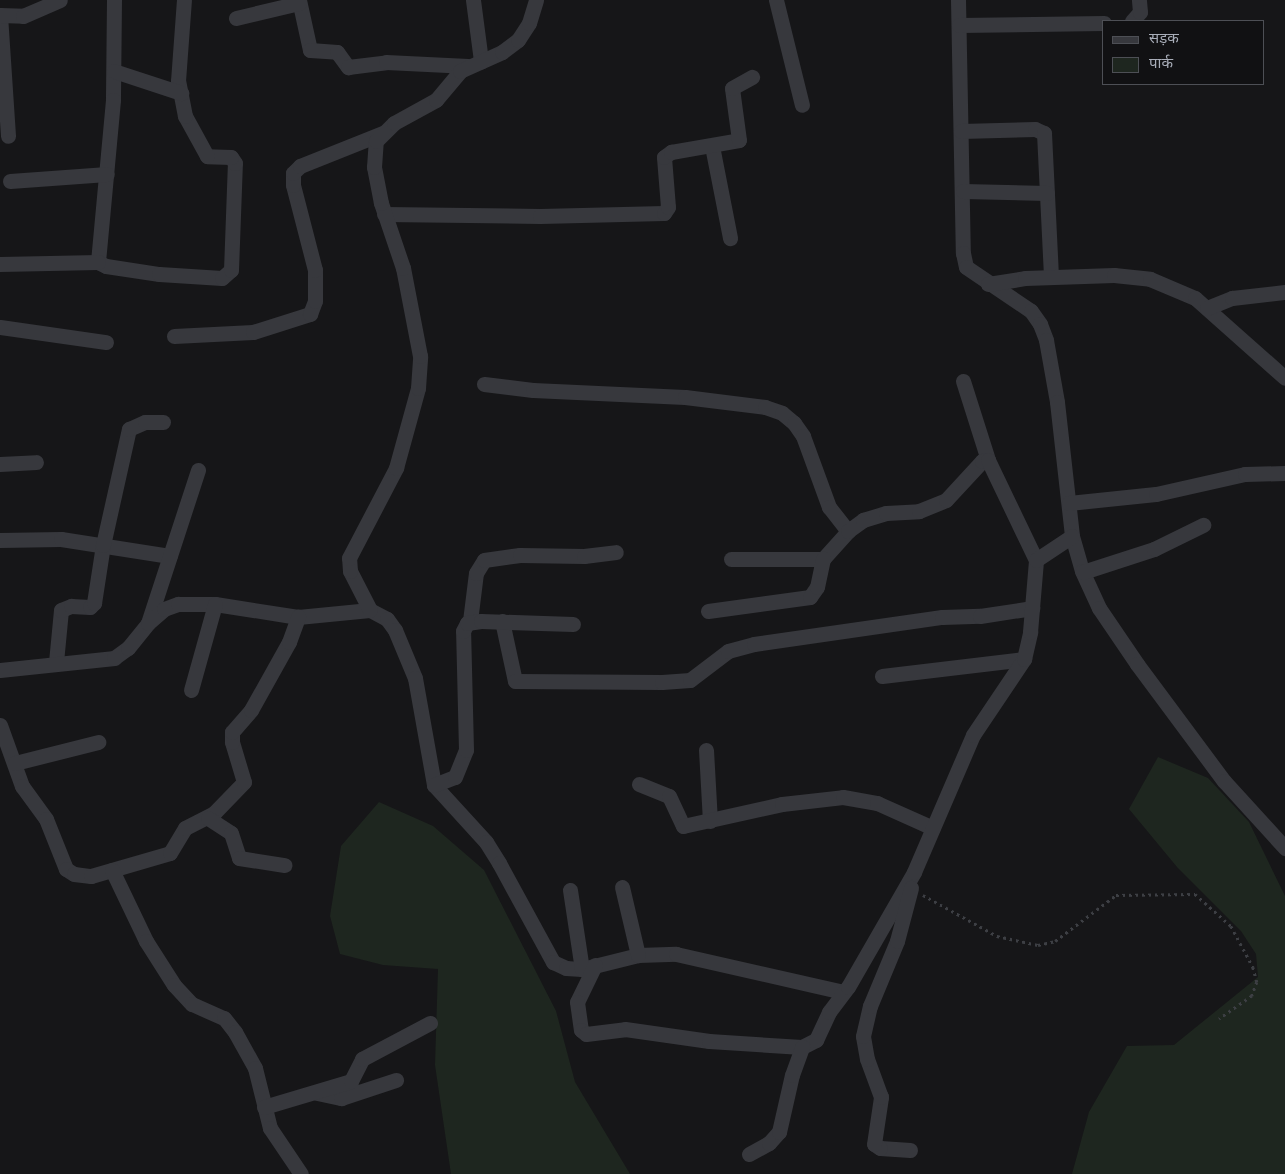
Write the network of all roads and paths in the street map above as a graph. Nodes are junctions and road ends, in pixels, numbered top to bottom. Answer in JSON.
{"nodes":[{"id":1,"x":60,"y":0,"type":"edge"},
{"id":2,"x":114,"y":0,"type":"edge"},
{"id":3,"x":184,"y":0,"type":"edge"},
{"id":4,"x":473,"y":0,"type":"edge"},
{"id":5,"x":536,"y":0,"type":"edge"},
{"id":6,"x":776,"y":0,"type":"edge"},
{"id":7,"x":958,"y":0,"type":"edge"},
{"id":8,"x":1139,"y":0,"type":"edge"},
{"id":9,"x":299,"y":1,"type":"edge"},
{"id":10,"x":0,"y":15,"type":"edge"},
{"id":11,"x":236,"y":18,"type":"dead end"},
{"id":12,"x":1133,"y":20,"type":"edge"},
{"id":13,"x":1102,"y":23,"type":"edge"},
{"id":14,"x":959,"y":25,"type":"junction"},
{"id":15,"x":474,"y":64,"type":"junction"},
{"id":16,"x":114,"y":70,"type":"junction"},
{"id":17,"x":752,"y":77,"type":"dead end"},
{"id":18,"x":181,"y":93,"type":"junction"},
{"id":19,"x":802,"y":105,"type":"dead end"},
{"id":20,"x":962,"y":131,"type":"junction"},
{"id":21,"x":383,"y":133,"type":"junction"},
{"id":22,"x":8,"y":136,"type":"dead end"},
{"id":23,"x":712,"y":146,"type":"junction"},
{"id":24,"x":108,"y":174,"type":"junction"},
{"id":25,"x":10,"y":181,"type":"dead end"},
{"id":26,"x":963,"y":191,"type":"junction"},
{"id":27,"x":1047,"y":193,"type":"junction"},
{"id":28,"x":384,"y":214,"type":"junction"},
{"id":29,"x":730,"y":238,"type":"dead end"},
{"id":30,"x":98,"y":262,"type":"junction"},
{"id":31,"x":0,"y":264,"type":"edge"},
{"id":32,"x":1050,"y":277,"type":"junction"},
{"id":33,"x":988,"y":284,"type":"junction"},
{"id":34,"x":1285,"y":292,"type":"edge"},
{"id":35,"x":1207,"y":308,"type":"junction"},
{"id":36,"x":0,"y":327,"type":"edge"},
{"id":37,"x":174,"y":336,"type":"dead end"},
{"id":38,"x":106,"y":342,"type":"dead end"},
{"id":39,"x":1285,"y":378,"type":"edge"},
{"id":40,"x":963,"y":381,"type":"dead end"},
{"id":41,"x":484,"y":384,"type":"dead end"},
{"id":42,"x":163,"y":422,"type":"dead end"},
{"id":43,"x":988,"y":460,"type":"junction"},
{"id":44,"x":36,"y":462,"type":"dead end"},
{"id":45,"x":0,"y":464,"type":"edge"},
{"id":46,"x":198,"y":470,"type":"dead end"},
{"id":47,"x":1285,"y":472,"type":"edge"},
{"id":48,"x":1069,"y":503,"type":"junction"},
{"id":49,"x":1203,"y":525,"type":"dead end"},
{"id":50,"x":848,"y":531,"type":"junction"},
{"id":51,"x":1072,"y":536,"type":"junction"},
{"id":52,"x":0,"y":540,"type":"edge"},
{"id":53,"x":103,"y":545,"type":"junction"},
{"id":54,"x":616,"y":552,"type":"dead end"},
{"id":55,"x":1046,"y":552,"type":"junction"},
{"id":56,"x":170,"y":556,"type":"junction"},
{"id":57,"x":731,"y":559,"type":"dead end"},
{"id":58,"x":823,"y":559,"type":"junction"},
{"id":59,"x":1083,"y":572,"type":"junction"},
{"id":60,"x":215,"y":604,"type":"junction"},
{"id":61,"x":1032,"y":608,"type":"junction"},
{"id":62,"x":370,"y":610,"type":"junction"},
{"id":63,"x":708,"y":611,"type":"dead end"},
{"id":64,"x":298,"y":617,"type":"junction"},
{"id":65,"x":470,"y":621,"type":"junction"},
{"id":66,"x":502,"y":621,"type":"junction"},
{"id":67,"x":148,"y":623,"type":"junction"},
{"id":68,"x":573,"y":624,"type":"dead end"},
{"id":69,"x":1024,"y":659,"type":"junction"},
{"id":70,"x":56,"y":662,"type":"junction"},
{"id":71,"x":0,"y":670,"type":"edge"},
{"id":72,"x":882,"y":676,"type":"dead end"},
{"id":73,"x":191,"y":690,"type":"dead end"},
{"id":74,"x":0,"y":724,"type":"edge"},
{"id":75,"x":98,"y":742,"type":"dead end"},
{"id":76,"x":706,"y":750,"type":"dead end"},
{"id":77,"x":15,"y":763,"type":"junction"},
{"id":78,"x":639,"y":784,"type":"dead end"},
{"id":79,"x":434,"y":786,"type":"junction"},
{"id":80,"x":208,"y":818,"type":"junction"},
{"id":81,"x":710,"y":821,"type":"junction"},
{"id":82,"x":933,"y":828,"type":"junction"},
{"id":83,"x":1284,"y":845,"type":"edge"},
{"id":84,"x":284,"y":866,"type":"dead end"},
{"id":85,"x":112,"y":870,"type":"junction"},
{"id":86,"x":914,"y":872,"type":"junction"},
{"id":87,"x":622,"y":887,"type":"dead end"},
{"id":88,"x":911,"y":887,"type":"junction"},
{"id":89,"x":570,"y":890,"type":"dead end"},
{"id":90,"x":638,"y":955,"type":"junction"},
{"id":91,"x":588,"y":967,"type":"junction"},
{"id":92,"x":843,"y":992,"type":"junction"},
{"id":93,"x":1219,"y":1019,"type":"dead end"},
{"id":94,"x":430,"y":1023,"type":"dead end"},
{"id":95,"x":802,"y":1047,"type":"junction"},
{"id":96,"x":396,"y":1080,"type":"dead end"},
{"id":97,"x":317,"y":1093,"type":"junction"},
{"id":98,"x":264,"y":1107,"type":"junction"},
{"id":99,"x":910,"y":1150,"type":"dead end"},
{"id":100,"x":749,"y":1154,"type":"dead end"},
{"id":101,"x":301,"y":1174,"type":"edge"}],
"edges":[{"from":1,"to":10,"type":"street"},
{"from":2,"to":16,"type":"street"},
{"from":3,"to":18,"type":"street"},
{"from":4,"to":15,"type":"street"},
{"from":5,"to":15,"type":"street"},
{"from":6,"to":19,"type":"street"},
{"from":7,"to":14,"type":"street"},
{"from":8,"to":12,"type":"street"},
{"from":9,"to":11,"type":"street"},
{"from":9,"to":15,"type":"street"},
{"from":10,"to":22,"type":"street"},
{"from":13,"to":14,"type":"street"},
{"from":14,"to":20,"type":"street"},
{"from":15,"to":21,"type":"street"},
{"from":16,"to":18,"type":"street"},
{"from":16,"to":24,"type":"street"},
{"from":17,"to":23,"type":"street"},
{"from":18,"to":30,"type":"street"},
{"from":20,"to":26,"type":"street"},
{"from":20,"to":27,"type":"street"},
{"from":21,"to":28,"type":"street"},
{"from":21,"to":37,"type":"street"},
{"from":23,"to":28,"type":"street"},
{"from":23,"to":29,"type":"street"},
{"from":24,"to":25,"type":"street"},
{"from":24,"to":30,"type":"street"},
{"from":26,"to":27,"type":"street"},
{"from":26,"to":33,"type":"street"},
{"from":27,"to":32,"type":"street"},
{"from":28,"to":62,"type":"street"},
{"from":30,"to":31,"type":"street"},
{"from":32,"to":33,"type":"street"},
{"from":32,"to":35,"type":"street"},
{"from":33,"to":48,"type":"street"},
{"from":34,"to":35,"type":"street"},
{"from":35,"to":39,"type":"street"},
{"from":36,"to":38,"type":"street"},
{"from":40,"to":43,"type":"street"},
{"from":41,"to":50,"type":"street"},
{"from":42,"to":53,"type":"street"},
{"from":43,"to":50,"type":"street"},
{"from":43,"to":55,"type":"street"},
{"from":44,"to":45,"type":"street"},
{"from":46,"to":56,"type":"street"},
{"from":47,"to":48,"type":"street"},
{"from":48,"to":51,"type":"street"},
{"from":49,"to":59,"type":"street"},
{"from":50,"to":58,"type":"street"},
{"from":51,"to":55,"type":"street"},
{"from":51,"to":59,"type":"street"},
{"from":52,"to":53,"type":"street"},
{"from":53,"to":56,"type":"street"},
{"from":53,"to":70,"type":"street"},
{"from":54,"to":65,"type":"street"},
{"from":55,"to":61,"type":"street"},
{"from":56,"to":67,"type":"street"},
{"from":57,"to":58,"type":"street"},
{"from":58,"to":63,"type":"street"},
{"from":59,"to":83,"type":"street"},
{"from":60,"to":64,"type":"street"},
{"from":60,"to":67,"type":"street"},
{"from":60,"to":73,"type":"street"},
{"from":61,"to":66,"type":"street"},
{"from":61,"to":69,"type":"street"},
{"from":62,"to":64,"type":"street"},
{"from":62,"to":79,"type":"street"},
{"from":64,"to":80,"type":"street"},
{"from":65,"to":66,"type":"street"},
{"from":65,"to":79,"type":"street"},
{"from":66,"to":68,"type":"street"},
{"from":67,"to":70,"type":"street"},
{"from":69,"to":72,"type":"street"},
{"from":69,"to":82,"type":"street"},
{"from":70,"to":71,"type":"street"},
{"from":74,"to":77,"type":"street"},
{"from":75,"to":77,"type":"street"},
{"from":76,"to":81,"type":"street"},
{"from":77,"to":85,"type":"street"},
{"from":78,"to":81,"type":"street"},
{"from":79,"to":91,"type":"street"},
{"from":80,"to":84,"type":"street"},
{"from":80,"to":85,"type":"street"},
{"from":81,"to":82,"type":"street"},
{"from":82,"to":86,"type":"street"},
{"from":85,"to":98,"type":"street"},
{"from":86,"to":88,"type":"street"},
{"from":86,"to":92,"type":"street"},
{"from":87,"to":90,"type":"street"},
{"from":88,"to":93,"type":"path"},
{"from":88,"to":99,"type":"street"},
{"from":89,"to":91,"type":"street"},
{"from":90,"to":91,"type":"street"},
{"from":90,"to":92,"type":"street"},
{"from":91,"to":95,"type":"street"},
{"from":92,"to":95,"type":"street"},
{"from":94,"to":97,"type":"street"},
{"from":95,"to":100,"type":"street"},
{"from":96,"to":97,"type":"street"},
{"from":97,"to":98,"type":"street"},
{"from":98,"to":101,"type":"street"}]}
